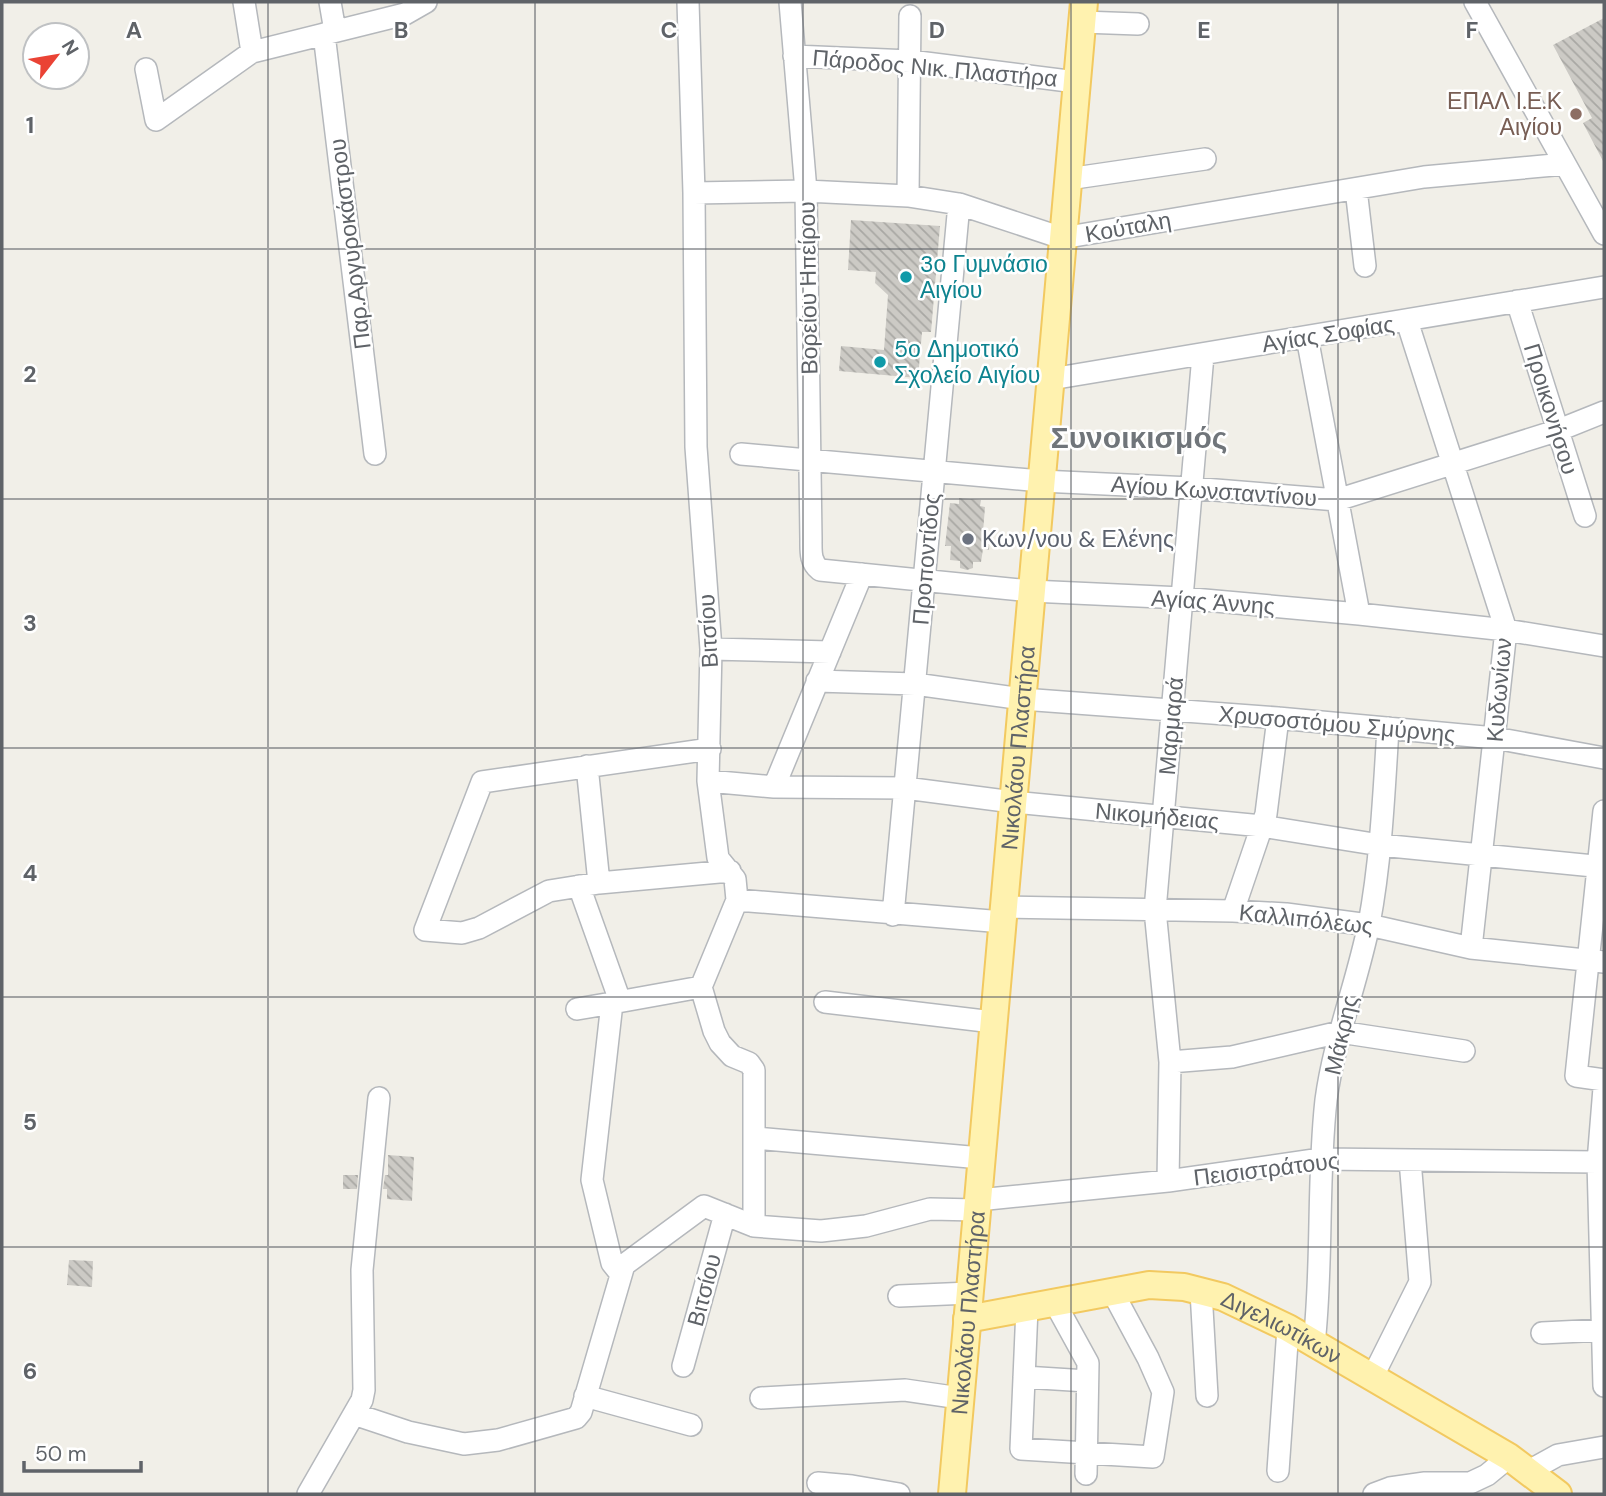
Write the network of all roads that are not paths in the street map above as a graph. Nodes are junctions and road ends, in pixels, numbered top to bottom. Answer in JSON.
{"nodes":[{"id":1,"x":244,"y":2,"type":"edge"},
{"id":2,"x":330,"y":2,"type":"edge"},
{"id":3,"x":426,"y":2,"type":"edge"},
{"id":4,"x":688,"y":2,"type":"edge"},
{"id":5,"x":790,"y":2,"type":"edge"},
{"id":6,"x":1475,"y":2,"type":"edge"},
{"id":7,"x":377,"y":11,"type":"edge"},
{"id":8,"x":1083,"y":12,"type":"edge"},
{"id":9,"x":910,"y":16,"type":"dead end"},
{"id":10,"x":1138,"y":24,"type":"dead end"},
{"id":11,"x":330,"y":33,"type":"junction"},
{"id":12,"x":253,"y":52,"type":"junction"},
{"id":13,"x":794,"y":56,"type":"junction"},
{"id":14,"x":910,"y":61,"type":"junction"},
{"id":15,"x":146,"y":69,"type":"dead end"},
{"id":16,"x":1076,"y":82,"type":"junction"},
{"id":17,"x":1205,"y":159,"type":"dead end"},
{"id":18,"x":1565,"y":164,"type":"junction"},
{"id":19,"x":1068,"y":179,"type":"junction"},
{"id":20,"x":1356,"y":189,"type":"junction"},
{"id":21,"x":806,"y":191,"type":"junction"},
{"id":22,"x":694,"y":193,"type":"junction"},
{"id":23,"x":908,"y":196,"type":"junction"},
{"id":24,"x":959,"y":204,"type":"junction"},
{"id":25,"x":1604,"y":234,"type":"edge"},
{"id":26,"x":1062,"y":238,"type":"junction"},
{"id":27,"x":1366,"y":267,"type":"dead end"},
{"id":28,"x":1604,"y":287,"type":"edge"},
{"id":29,"x":1517,"y":301,"type":"junction"},
{"id":30,"x":1406,"y":321,"type":"junction"},
{"id":31,"x":1307,"y":337,"type":"junction"},
{"id":32,"x":1203,"y":355,"type":"junction"},
{"id":33,"x":1051,"y":379,"type":"junction"},
{"id":34,"x":1604,"y":412,"type":"edge"},
{"id":35,"x":1559,"y":430,"type":"junction"},
{"id":36,"x":375,"y":454,"type":"dead end"},
{"id":37,"x":741,"y":454,"type":"dead end"},
{"id":38,"x":810,"y":460,"type":"junction"},
{"id":39,"x":1454,"y":464,"type":"junction"},
{"id":40,"x":934,"y":471,"type":"junction"},
{"id":41,"x":1041,"y":481,"type":"junction"},
{"id":42,"x":1191,"y":488,"type":"junction"},
{"id":43,"x":1337,"y":500,"type":"junction"},
{"id":44,"x":1584,"y":516,"type":"dead end"},
{"id":45,"x":821,"y":570,"type":"joint"},
{"id":46,"x":862,"y":574,"type":"junction"},
{"id":47,"x":924,"y":580,"type":"junction"},
{"id":48,"x":1031,"y":591,"type":"junction"},
{"id":49,"x":1182,"y":598,"type":"junction"},
{"id":50,"x":1359,"y":614,"type":"junction"},
{"id":51,"x":1506,"y":630,"type":"junction"},
{"id":52,"x":1604,"y":646,"type":"edge"},
{"id":53,"x":711,"y":649,"type":"junction"},
{"id":54,"x":830,"y":652,"type":"junction"},
{"id":55,"x":817,"y":681,"type":"junction"},
{"id":56,"x":915,"y":684,"type":"junction"},
{"id":57,"x":1022,"y":699,"type":"junction"},
{"id":58,"x":1173,"y":710,"type":"junction"},
{"id":59,"x":1278,"y":718,"type":"junction"},
{"id":60,"x":1388,"y":728,"type":"junction"},
{"id":61,"x":1495,"y":737,"type":"junction"},
{"id":62,"x":710,"y":749,"type":"junction"},
{"id":63,"x":1604,"y":758,"type":"edge"},
{"id":64,"x":587,"y":766,"type":"junction"},
{"id":65,"x":708,"y":781,"type":"junction"},
{"id":66,"x":774,"y":787,"type":"junction"},
{"id":67,"x":905,"y":788,"type":"junction"},
{"id":68,"x":1013,"y":802,"type":"junction"},
{"id":69,"x":1604,"y":811,"type":"edge"},
{"id":70,"x":1162,"y":816,"type":"junction"},
{"id":71,"x":1262,"y":826,"type":"junction"},
{"id":72,"x":1380,"y":845,"type":"junction"},
{"id":73,"x":1481,"y":855,"type":"junction"},
{"id":74,"x":1601,"y":867,"type":"edge"},
{"id":75,"x":730,"y":871,"type":"junction"},
{"id":76,"x":589,"y":885,"type":"junction"},
{"id":77,"x":737,"y":900,"type":"junction"},
{"id":78,"x":1154,"y":910,"type":"junction"},
{"id":79,"x":1233,"y":911,"type":"junction"},
{"id":80,"x":1004,"y":914,"type":"junction"},
{"id":81,"x":893,"y":915,"type":"junction"},
{"id":82,"x":1369,"y":925,"type":"junction"},
{"id":83,"x":1471,"y":948,"type":"junction"},
{"id":84,"x":1596,"y":961,"type":"edge"},
{"id":85,"x":701,"y":987,"type":"junction"},
{"id":86,"x":616,"y":1002,"type":"junction"},
{"id":87,"x":825,"y":1002,"type":"dead end"},
{"id":88,"x":577,"y":1009,"type":"dead end"},
{"id":89,"x":993,"y":1022,"type":"junction"},
{"id":90,"x":1340,"y":1032,"type":"junction"},
{"id":91,"x":1464,"y":1051,"type":"dead end"},
{"id":92,"x":1170,"y":1062,"type":"junction"},
{"id":93,"x":1604,"y":1080,"type":"edge"},
{"id":94,"x":1604,"y":1088,"type":"edge"},
{"id":95,"x":379,"y":1098,"type":"dead end"},
{"id":96,"x":755,"y":1138,"type":"junction"},
{"id":97,"x":981,"y":1158,"type":"junction"},
{"id":98,"x":1321,"y":1159,"type":"junction"},
{"id":99,"x":1410,"y":1160,"type":"junction"},
{"id":100,"x":1598,"y":1162,"type":"junction"},
{"id":101,"x":1168,"y":1181,"type":"junction"},
{"id":102,"x":977,"y":1205,"type":"junction"},
{"id":103,"x":725,"y":1214,"type":"junction"},
{"id":104,"x":754,"y":1226,"type":"junction"},
{"id":105,"x":620,"y":1273,"type":"junction"},
{"id":106,"x":1112,"y":1291,"type":"junction"},
{"id":107,"x":1200,"y":1291,"type":"junction"},
{"id":108,"x":970,"y":1293,"type":"junction"},
{"id":109,"x":899,"y":1296,"type":"dead end"},
{"id":110,"x":1055,"y":1303,"type":"junction"},
{"id":111,"x":1027,"y":1308,"type":"junction"},
{"id":112,"x":967,"y":1319,"type":"junction"},
{"id":113,"x":1288,"y":1328,"type":"junction"},
{"id":114,"x":1603,"y":1330,"type":"edge"},
{"id":115,"x":1542,"y":1333,"type":"dead end"},
{"id":116,"x":1314,"y":1344,"type":"junction"},
{"id":117,"x":683,"y":1366,"type":"dead end"},
{"id":118,"x":1024,"y":1377,"type":"junction"},
{"id":119,"x":1372,"y":1378,"type":"junction"},
{"id":120,"x":1087,"y":1381,"type":"junction"},
{"id":121,"x":1604,"y":1386,"type":"edge"},
{"id":122,"x":586,"y":1396,"type":"junction"},
{"id":123,"x":1207,"y":1396,"type":"dead end"},
{"id":124,"x":761,"y":1398,"type":"dead end"},
{"id":125,"x":960,"y":1398,"type":"junction"},
{"id":126,"x":355,"y":1414,"type":"junction"},
{"id":127,"x":691,"y":1425,"type":"dead end"},
{"id":128,"x":1604,"y":1447,"type":"edge"},
{"id":129,"x":1086,"y":1463,"type":"junction"},
{"id":130,"x":1519,"y":1464,"type":"junction"},
{"id":131,"x":1278,"y":1471,"type":"dead end"},
{"id":132,"x":818,"y":1483,"type":"dead end"},
{"id":133,"x":308,"y":1494,"type":"edge"},
{"id":134,"x":899,"y":1494,"type":"edge"},
{"id":135,"x":952,"y":1494,"type":"edge"},
{"id":136,"x":1374,"y":1494,"type":"edge"},
{"id":137,"x":1558,"y":1494,"type":"edge"}],
"edges":[{"from":1,"to":12,"type":"street"},
{"from":2,"to":11,"type":"street","name":"Παρ.Αργυροκάστρου"},
{"from":3,"to":7,"type":"street"},
{"from":4,"to":22,"type":"street","name":"Βιτσίου"},
{"from":5,"to":13,"type":"street","name":"Βορείου Ηπείρου"},
{"from":6,"to":18,"type":"street"},
{"from":7,"to":11,"type":"street"},
{"from":8,"to":10,"type":"street"},
{"from":8,"to":16,"type":"main road","name":"Νικολάου Πλαστήρα"},
{"from":9,"to":14,"type":"street"},
{"from":11,"to":12,"type":"street"},
{"from":11,"to":36,"type":"street","name":"Παρ.Αργυροκάστρου"},
{"from":12,"to":15,"type":"street"},
{"from":13,"to":14,"type":"street","name":"Πάροδος Νικ. Πλαστήρα"},
{"from":13,"to":21,"type":"street","name":"Βορείου Ηπείρου"},
{"from":14,"to":16,"type":"street","name":"Πάροδος Νικ. Πλαστήρα"},
{"from":14,"to":23,"type":"street"},
{"from":16,"to":19,"type":"main road","name":"Νικολάου Πλαστήρα"},
{"from":17,"to":19,"type":"street"},
{"from":18,"to":20,"type":"street","name":"Κούταλη"},
{"from":18,"to":25,"type":"street"},
{"from":19,"to":26,"type":"main road","name":"Νικολάου Πλαστήρα"},
{"from":20,"to":26,"type":"street","name":"Κούταλη"},
{"from":20,"to":27,"type":"street"},
{"from":21,"to":22,"type":"street","name":"Κούταλη"},
{"from":21,"to":23,"type":"street","name":"Κούταλη"},
{"from":21,"to":38,"type":"street","name":"Βορείου Ηπείρου"},
{"from":22,"to":53,"type":"street","name":"Βιτσίου"},
{"from":23,"to":24,"type":"street","name":"Κούταλη"},
{"from":24,"to":26,"type":"street","name":"Κούταλη"},
{"from":24,"to":40,"type":"street","name":"Προποντίδος"},
{"from":26,"to":33,"type":"main road","name":"Νικολάου Πλαστήρα"},
{"from":28,"to":29,"type":"street","name":"Αγίας Σοφίας"},
{"from":29,"to":30,"type":"street","name":"Αγίας Σοφίας"},
{"from":29,"to":35,"type":"street","name":"Προικονήσου"},
{"from":30,"to":31,"type":"street","name":"Αγίας Σοφίας"},
{"from":30,"to":39,"type":"street","name":"Κυδωνίων"},
{"from":31,"to":32,"type":"street","name":"Αγίας Σοφίας"},
{"from":31,"to":43,"type":"street"},
{"from":32,"to":33,"type":"street","name":"Αγίας Σοφίας"},
{"from":32,"to":42,"type":"street","name":"Μαρμαρά"},
{"from":33,"to":41,"type":"main road","name":"Νικολάου Πλαστήρα"},
{"from":34,"to":35,"type":"street","name":"Αγίου Κωνσταντίνου"},
{"from":35,"to":39,"type":"street","name":"Αγίου Κωνσταντίνου"},
{"from":35,"to":44,"type":"street","name":"Προικονήσου"},
{"from":37,"to":38,"type":"street","name":"Αγίου Κωνσταντίνου"},
{"from":38,"to":40,"type":"street","name":"Αγίου Κωνσταντίνου"},
{"from":38,"to":45,"type":"street","name":"Βορείου Ηπείρου"},
{"from":39,"to":43,"type":"street","name":"Αγίου Κωνσταντίνου"},
{"from":39,"to":51,"type":"street","name":"Κυδωνίων"},
{"from":40,"to":41,"type":"street","name":"Αγίου Κωνσταντίνου"},
{"from":40,"to":47,"type":"street","name":"Προποντίδος"},
{"from":41,"to":42,"type":"street","name":"Αγίου Κωνσταντίνου"},
{"from":41,"to":48,"type":"main road","name":"Νικολάου Πλαστήρα"},
{"from":42,"to":43,"type":"street","name":"Αγίου Κωνσταντίνου"},
{"from":42,"to":49,"type":"street","name":"Μαρμαρά"},
{"from":43,"to":50,"type":"street"},
{"from":45,"to":46,"type":"street","name":"Αγίας Άννης"},
{"from":46,"to":47,"type":"street","name":"Αγίας Άννης"},
{"from":46,"to":54,"type":"street"},
{"from":47,"to":48,"type":"street","name":"Αγίας Άννης"},
{"from":47,"to":56,"type":"street","name":"Προποντίδος"},
{"from":48,"to":49,"type":"street","name":"Αγίας Άννης"},
{"from":48,"to":57,"type":"main road","name":"Νικολάου Πλαστήρα"},
{"from":49,"to":50,"type":"street","name":"Αγίας Άννης"},
{"from":49,"to":58,"type":"street","name":"Μαρμαρά"},
{"from":50,"to":51,"type":"street","name":"Αγίας Άννης"},
{"from":51,"to":52,"type":"street","name":"Αγίας Άννης"},
{"from":51,"to":61,"type":"street","name":"Κυδωνίων"},
{"from":53,"to":54,"type":"street"},
{"from":53,"to":62,"type":"street","name":"Βιτσίου"},
{"from":54,"to":55,"type":"street"},
{"from":55,"to":56,"type":"street","name":"Χρυσοστόμου Σμύρνης"},
{"from":55,"to":66,"type":"street"},
{"from":56,"to":57,"type":"street","name":"Χρυσοστόμου Σμύρνης"},
{"from":56,"to":67,"type":"street","name":"Προποντίδος"},
{"from":57,"to":58,"type":"street","name":"Χρυσοστόμου Σμύρνης"},
{"from":57,"to":68,"type":"main road","name":"Νικολάου Πλαστήρα"},
{"from":58,"to":59,"type":"street","name":"Χρυσοστόμου Σμύρνης"},
{"from":58,"to":70,"type":"street","name":"Μαρμαρά"},
{"from":59,"to":60,"type":"street","name":"Χρυσοστόμου Σμύρνης"},
{"from":59,"to":71,"type":"street"},
{"from":60,"to":61,"type":"street","name":"Χρυσοστόμου Σμύρνης"},
{"from":60,"to":72,"type":"street","name":"Μάκρης"},
{"from":61,"to":63,"type":"street","name":"Χρυσοστόμου Σμύρνης"},
{"from":61,"to":73,"type":"street","name":"Κυδωνίων"},
{"from":62,"to":64,"type":"street"},
{"from":62,"to":65,"type":"street","name":"Βιτσίου"},
{"from":64,"to":76,"type":"street"},
{"from":64,"to":76,"type":"street"},
{"from":65,"to":66,"type":"street","name":"Νικομήδειας"},
{"from":65,"to":75,"type":"street","name":"Βιτσίου"},
{"from":66,"to":67,"type":"street","name":"Νικομήδειας"},
{"from":67,"to":68,"type":"street","name":"Νικομήδειας"},
{"from":67,"to":81,"type":"street","name":"Προποντίδος"},
{"from":68,"to":70,"type":"street","name":"Νικομήδειας"},
{"from":68,"to":80,"type":"main road","name":"Νικολάου Πλαστήρα"},
{"from":69,"to":74,"type":"street"},
{"from":70,"to":71,"type":"street","name":"Νικομήδειας"},
{"from":70,"to":78,"type":"street","name":"Μαρμαρά"},
{"from":71,"to":72,"type":"street","name":"Νικομήδειας"},
{"from":71,"to":79,"type":"street"},
{"from":72,"to":73,"type":"street","name":"Νικομήδειας"},
{"from":72,"to":82,"type":"street","name":"Μάκρης"},
{"from":73,"to":74,"type":"street","name":"Νικομήδειας"},
{"from":73,"to":83,"type":"street","name":"Κυδωνίων"},
{"from":74,"to":84,"type":"street"},
{"from":75,"to":76,"type":"street"},
{"from":75,"to":77,"type":"street","name":"Βιτσίου"},
{"from":76,"to":86,"type":"street"},
{"from":77,"to":81,"type":"street","name":"Καλλιπόλεως"},
{"from":77,"to":85,"type":"street"},
{"from":78,"to":79,"type":"street","name":"Καλλιπόλεως"},
{"from":78,"to":80,"type":"street","name":"Καλλιπόλεως"},
{"from":78,"to":92,"type":"street","name":"Μαρμαρά"},
{"from":79,"to":82,"type":"street","name":"Καλλιπόλεως"},
{"from":80,"to":81,"type":"street","name":"Καλλιπόλεως"},
{"from":80,"to":89,"type":"main road","name":"Νικολάου Πλαστήρα"},
{"from":82,"to":83,"type":"street","name":"Καλλιπόλεως"},
{"from":82,"to":90,"type":"street","name":"Μάκρης"},
{"from":83,"to":84,"type":"street","name":"Καλλιπόλεως"},
{"from":84,"to":93,"type":"street"},
{"from":85,"to":86,"type":"street"},
{"from":85,"to":96,"type":"street"},
{"from":86,"to":88,"type":"street"},
{"from":86,"to":105,"type":"street"},
{"from":87,"to":89,"type":"street"},
{"from":89,"to":97,"type":"main road","name":"Νικολάου Πλαστήρα"},
{"from":90,"to":91,"type":"street"},
{"from":90,"to":92,"type":"street"},
{"from":90,"to":98,"type":"street","name":"Μάκρης"},
{"from":92,"to":101,"type":"street","name":"Μαρμαρά"},
{"from":94,"to":100,"type":"street"},
{"from":95,"to":126,"type":"street"},
{"from":96,"to":97,"type":"street"},
{"from":96,"to":104,"type":"street"},
{"from":97,"to":102,"type":"main road","name":"Νικολάου Πλαστήρα"},
{"from":98,"to":99,"type":"street","name":"Πεισιστράτους"},
{"from":98,"to":101,"type":"street","name":"Πεισιστράτους"},
{"from":98,"to":116,"type":"street","name":"Μάκρης"},
{"from":99,"to":100,"type":"street","name":"Πεισιστράτους"},
{"from":99,"to":119,"type":"street"},
{"from":100,"to":114,"type":"street"},
{"from":101,"to":102,"type":"street","name":"Πεισιστράτους"},
{"from":102,"to":104,"type":"street","name":"Πεισιστράτους"},
{"from":102,"to":108,"type":"main road","name":"Νικολάου Πλαστήρα"},
{"from":103,"to":104,"type":"street","name":"Πεισιστράτους"},
{"from":103,"to":105,"type":"street","name":"Πεισιστράτους"},
{"from":103,"to":117,"type":"street","name":"Βιτσίου"},
{"from":105,"to":122,"type":"street"},
{"from":106,"to":107,"type":"main road","name":"Διγελιωτίκων"},
{"from":106,"to":110,"type":"main road","name":"Διγελιωτίκων"},
{"from":106,"to":129,"type":"street"},
{"from":107,"to":113,"type":"main road","name":"Διγελιωτίκων"},
{"from":107,"to":123,"type":"street"},
{"from":108,"to":109,"type":"street"},
{"from":108,"to":112,"type":"main road","name":"Νικολάου Πλαστήρα"},
{"from":110,"to":111,"type":"main road","name":"Διγελιωτίκων"},
{"from":110,"to":120,"type":"street"},
{"from":111,"to":112,"type":"main road","name":"Διγελιωτίκων"},
{"from":111,"to":118,"type":"street"},
{"from":112,"to":125,"type":"main road","name":"Νικολάου Πλαστήρα"},
{"from":113,"to":116,"type":"main road","name":"Διγελιωτίκων"},
{"from":113,"to":131,"type":"street"},
{"from":114,"to":115,"type":"street"},
{"from":114,"to":121,"type":"street"},
{"from":116,"to":119,"type":"main road","name":"Διγελιωτίκων"},
{"from":118,"to":120,"type":"street"},
{"from":118,"to":129,"type":"street"},
{"from":119,"to":130,"type":"main road","name":"Διγελιωτίκων"},
{"from":120,"to":129,"type":"street"},
{"from":122,"to":126,"type":"street"},
{"from":122,"to":127,"type":"street"},
{"from":124,"to":125,"type":"street"},
{"from":125,"to":135,"type":"main road","name":"Νικολάου Πλαστήρα"},
{"from":126,"to":133,"type":"street"},
{"from":128,"to":130,"type":"street"},
{"from":130,"to":136,"type":"street"},
{"from":130,"to":137,"type":"main road","name":"Διγελιωτίκων"},
{"from":132,"to":134,"type":"street"}]}
